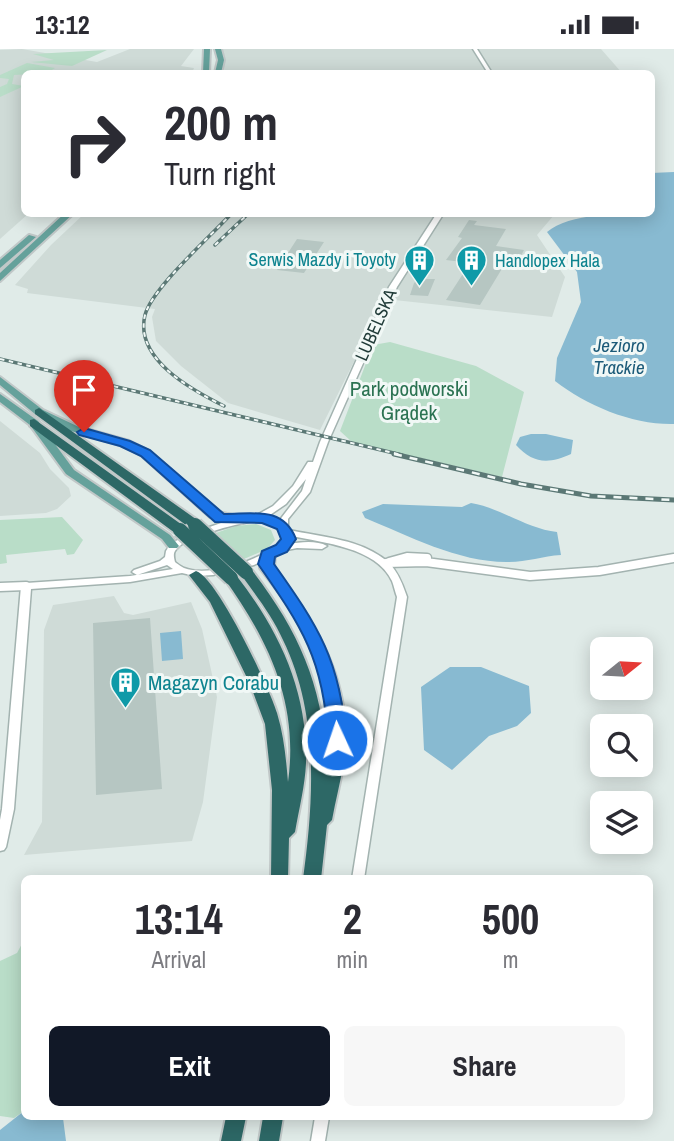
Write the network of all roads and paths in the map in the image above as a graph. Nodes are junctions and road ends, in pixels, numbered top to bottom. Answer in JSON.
{"nodes":[{"id":1,"x":207,"y":49,"type":"edge"},
{"id":2,"x":218,"y":49,"type":"edge"},
{"id":3,"x":475,"y":49,"type":"edge"},
{"id":4,"x":206,"y":70,"type":"edge"},
{"id":5,"x":218,"y":70,"type":"edge"},
{"id":6,"x":488,"y":70,"type":"edge"},
{"id":7,"x":54,"y":217,"type":"edge"},
{"id":8,"x":66,"y":217,"type":"edge"},
{"id":9,"x":438,"y":217,"type":"edge"},
{"id":10,"x":0,"y":265,"type":"edge"},
{"id":11,"x":0,"y":278,"type":"edge"},
{"id":12,"x":0,"y":380,"type":"edge"},
{"id":13,"x":0,"y":397,"type":"edge"},
{"id":14,"x":37,"y":417,"type":"junction"},
{"id":15,"x":324,"y":442,"type":"junction"},
{"id":16,"x":248,"y":519,"type":"junction"},
{"id":17,"x":286,"y":530,"type":"junction"},
{"id":18,"x":173,"y":546,"type":"junction"},
{"id":19,"x":275,"y":552,"type":"junction"},
{"id":20,"x":169,"y":558,"type":"junction"},
{"id":21,"x":674,"y":558,"type":"edge"},
{"id":22,"x":386,"y":563,"type":"junction"},
{"id":23,"x":180,"y":571,"type":"junction"},
{"id":24,"x":196,"y":575,"type":"junction"},
{"id":25,"x":238,"y":575,"type":"junction"},
{"id":26,"x":117,"y":579,"type":"junction"},
{"id":27,"x":26,"y":586,"type":"junction"},
{"id":28,"x":0,"y":587,"type":"edge"},
{"id":29,"x":0,"y":847,"type":"edge"},
{"id":30,"x":317,"y":849,"type":"junction"},
{"id":31,"x":280,"y":875,"type":"edge"},
{"id":32,"x":280,"y":875,"type":"edge"},
{"id":33,"x":313,"y":875,"type":"edge"},
{"id":34,"x":359,"y":875,"type":"edge"},
{"id":35,"x":235,"y":1120,"type":"edge"},
{"id":36,"x":272,"y":1120,"type":"edge"},
{"id":37,"x":322,"y":1120,"type":"edge"},
{"id":38,"x":231,"y":1141,"type":"edge"},
{"id":39,"x":269,"y":1141,"type":"edge"},
{"id":40,"x":318,"y":1141,"type":"edge"}],
"edges":[{"from":1,"to":4,"type":"main road"},
{"from":2,"to":5,"type":"main road"},
{"from":3,"to":6,"type":"street"},
{"from":7,"to":10,"type":"main road"},
{"from":8,"to":11,"type":"main road"},
{"from":9,"to":15,"type":"street","name":"LUBELSKA"},
{"from":12,"to":14,"type":"main road"},
{"from":13,"to":14,"type":"main road"},
{"from":14,"to":16,"type":"main road"},
{"from":14,"to":18,"type":"main road"},
{"from":14,"to":25,"type":"highway","bridge":true},
{"from":14,"to":25,"type":"highway","bridge":true},
{"from":15,"to":16,"type":"street","name":"LUBELSKA"},
{"from":15,"to":17,"type":"street","name":"LUBELSKA"},
{"from":16,"to":17,"type":"street"},
{"from":16,"to":18,"type":"street","name":"LUBELSKA"},
{"from":17,"to":19,"type":"street","name":"LUBELSKA"},
{"from":17,"to":22,"type":"street"},
{"from":18,"to":20,"type":"street"},
{"from":19,"to":22,"type":"street"},
{"from":19,"to":24,"type":"street"},
{"from":19,"to":30,"type":"highway"},
{"from":20,"to":23,"type":"street"},
{"from":20,"to":26,"type":"street"},
{"from":21,"to":22,"type":"street"},
{"from":22,"to":34,"type":"street"},
{"from":23,"to":24,"type":"street"},
{"from":23,"to":26,"type":"street"},
{"from":24,"to":32,"type":"highway"},
{"from":25,"to":30,"type":"highway"},
{"from":25,"to":31,"type":"highway"},
{"from":26,"to":27,"type":"street"},
{"from":27,"to":28,"type":"street"},
{"from":27,"to":29,"type":"street"},
{"from":30,"to":33,"type":"highway"},
{"from":35,"to":38,"type":"highway"},
{"from":36,"to":39,"type":"highway"},
{"from":37,"to":40,"type":"street"}]}
